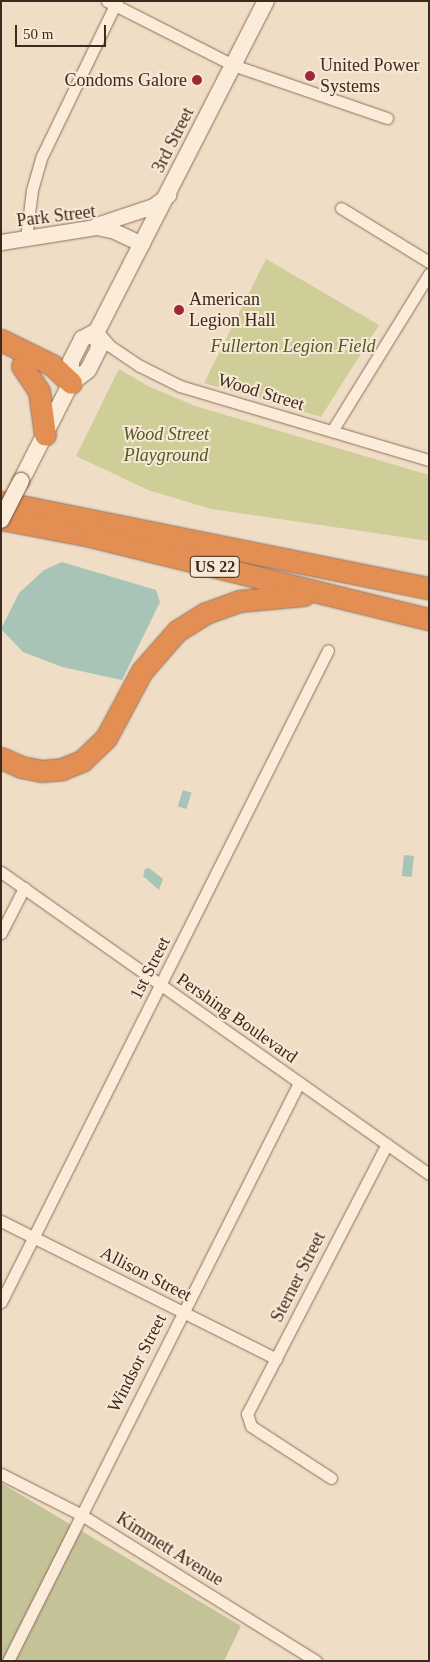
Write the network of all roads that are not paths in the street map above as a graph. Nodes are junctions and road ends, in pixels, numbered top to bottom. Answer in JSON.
{"nodes":[{"id":1,"x":266,"y":1,"type":"edge"},
{"id":2,"x":113,"y":3,"type":"edge"},
{"id":3,"x":234,"y":65,"type":"junction"},
{"id":4,"x":387,"y":118,"type":"dead end"},
{"id":5,"x":168,"y":195,"type":"junction"},
{"id":6,"x":341,"y":208,"type":"dead end"},
{"id":7,"x":90,"y":227,"type":"junction"},
{"id":8,"x":26,"y":238,"type":"junction"},
{"id":9,"x":1,"y":242,"type":"edge"},
{"id":10,"x":142,"y":244,"type":"junction"},
{"id":11,"x":429,"y":262,"type":"edge"},
{"id":12,"x":429,"y":274,"type":"edge"},
{"id":13,"x":97,"y":331,"type":"junction"},
{"id":14,"x":1,"y":340,"type":"edge"},
{"id":15,"x":1,"y":356,"type":"edge"},
{"id":16,"x":22,"y":366,"type":"junction"},
{"id":17,"x":71,"y":383,"type":"junction"},
{"id":18,"x":332,"y":431,"type":"junction"},
{"id":19,"x":45,"y":435,"type":"junction"},
{"id":20,"x":429,"y":460,"type":"edge"},
{"id":21,"x":1,"y":491,"type":"edge"},
{"id":22,"x":1,"y":502,"type":"edge"},
{"id":23,"x":1,"y":520,"type":"edge"},
{"id":24,"x":108,"y":523,"type":"junction"},
{"id":25,"x":429,"y":588,"type":"edge"},
{"id":26,"x":326,"y":594,"type":"junction"},
{"id":27,"x":429,"y":619,"type":"edge"},
{"id":28,"x":328,"y":650,"type":"dead end"},
{"id":29,"x":1,"y":758,"type":"edge"},
{"id":30,"x":1,"y":872,"type":"edge"},
{"id":31,"x":24,"y":888,"type":"junction"},
{"id":32,"x":1,"y":933,"type":"edge"},
{"id":33,"x":161,"y":985,"type":"junction"},
{"id":34,"x":299,"y":1083,"type":"junction"},
{"id":35,"x":386,"y":1144,"type":"junction"},
{"id":36,"x":429,"y":1174,"type":"edge"},
{"id":37,"x":1,"y":1221,"type":"edge"},
{"id":38,"x":34,"y":1237,"type":"junction"},
{"id":39,"x":1,"y":1302,"type":"edge"},
{"id":40,"x":183,"y":1312,"type":"junction"},
{"id":41,"x":276,"y":1359,"type":"junction"},
{"id":42,"x":1,"y":1474,"type":"edge"},
{"id":43,"x":331,"y":1478,"type":"dead end"},
{"id":44,"x":80,"y":1514,"type":"junction"},
{"id":45,"x":8,"y":1661,"type":"edge"},
{"id":46,"x":316,"y":1661,"type":"edge"}],
"edges":[{"from":1,"to":3,"type":"main road","name":"3rd Street"},
{"from":2,"to":3,"type":"street"},
{"from":2,"to":8,"type":"street"},
{"from":3,"to":4,"type":"street"},
{"from":3,"to":5,"type":"main road","name":"3rd Street"},
{"from":5,"to":7,"type":"street"},
{"from":5,"to":10,"type":"main road","name":"3rd Street"},
{"from":6,"to":11,"type":"street"},
{"from":7,"to":8,"type":"street","name":"Park Street"},
{"from":7,"to":10,"type":"street","name":"Park Street"},
{"from":8,"to":9,"type":"street","name":"Park Street"},
{"from":10,"to":13,"type":"main road","name":"3rd Street"},
{"from":12,"to":18,"type":"street"},
{"from":13,"to":17,"type":"main road"},
{"from":13,"to":18,"type":"street","name":"Wood Street"},
{"from":14,"to":17,"type":"highway"},
{"from":15,"to":16,"type":"highway"},
{"from":16,"to":17,"type":"highway"},
{"from":16,"to":19,"type":"highway"},
{"from":17,"to":19,"type":"main road"},
{"from":18,"to":20,"type":"street","name":"Wood Street"},
{"from":19,"to":23,"type":"main road","bridge":true},
{"from":21,"to":24,"type":"highway"},
{"from":22,"to":24,"type":"highway","number":"US 22"},
{"from":23,"to":26,"type":"highway","number":"US 22"},
{"from":24,"to":25,"type":"highway","number":"US 22"},
{"from":26,"to":27,"type":"highway","number":"US 22"},
{"from":26,"to":29,"type":"highway"},
{"from":28,"to":33,"type":"street","name":"1st Street"},
{"from":30,"to":31,"type":"street","name":"Pershing Boulevard"},
{"from":31,"to":32,"type":"street"},
{"from":31,"to":33,"type":"street","name":"Pershing Boulevard"},
{"from":33,"to":34,"type":"street","name":"Pershing Boulevard"},
{"from":33,"to":38,"type":"street","name":"1st Street"},
{"from":34,"to":35,"type":"street","name":"Pershing Boulevard"},
{"from":34,"to":40,"type":"street","name":"Windsor Street"},
{"from":35,"to":36,"type":"street","name":"Pershing Boulevard"},
{"from":35,"to":41,"type":"street","name":"Sterner Street"},
{"from":37,"to":38,"type":"street","name":"Allison Street"},
{"from":38,"to":39,"type":"street","name":"1st Street"},
{"from":38,"to":40,"type":"street","name":"Allison Street"},
{"from":40,"to":41,"type":"street","name":"Allison Street"},
{"from":40,"to":44,"type":"street","name":"Windsor Street"},
{"from":41,"to":43,"type":"street","name":"Sterner Street"},
{"from":42,"to":44,"type":"street","name":"Kimmett Avenue"},
{"from":44,"to":45,"type":"street","name":"Windsor Street"},
{"from":44,"to":46,"type":"street","name":"Kimmett Avenue"}]}
